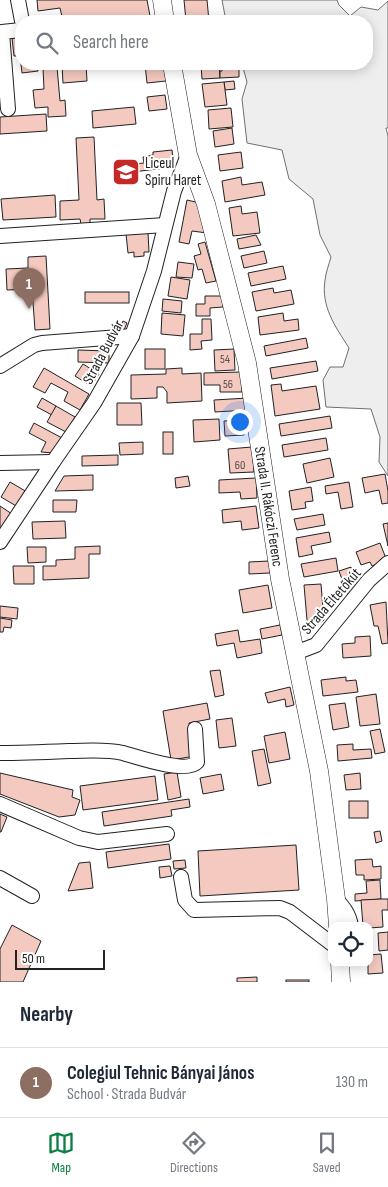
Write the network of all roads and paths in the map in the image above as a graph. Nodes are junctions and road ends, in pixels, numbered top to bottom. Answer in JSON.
{"nodes":[{"id":1,"x":18,"y":0,"type":"edge"},
{"id":2,"x":162,"y":0,"type":"edge"},
{"id":3,"x":21,"y":15,"type":"edge"},
{"id":4,"x":164,"y":15,"type":"edge"},
{"id":5,"x":15,"y":31,"type":"edge"},
{"id":6,"x":173,"y":70,"type":"edge"},
{"id":7,"x":8,"y":108,"type":"dead end"},
{"id":8,"x":188,"y":155,"type":"junction"},
{"id":9,"x":165,"y":225,"type":"junction"},
{"id":10,"x":0,"y":236,"type":"edge"},
{"id":11,"x":132,"y":336,"type":"junction"},
{"id":12,"x":0,"y":366,"type":"edge"},
{"id":13,"x":53,"y":462,"type":"junction"},
{"id":14,"x":0,"y":463,"type":"edge"},
{"id":15,"x":0,"y":542,"type":"edge"},
{"id":16,"x":388,"y":563,"type":"edge"},
{"id":17,"x":295,"y":654,"type":"junction"},
{"id":18,"x":195,"y":729,"type":"dead end"},
{"id":19,"x":0,"y":753,"type":"edge"},
{"id":20,"x":0,"y":804,"type":"edge"},
{"id":21,"x":167,"y":834,"type":"dead end"},
{"id":22,"x":181,"y":877,"type":"dead end"},
{"id":23,"x":0,"y":878,"type":"edge"},
{"id":24,"x":32,"y":896,"type":"dead end"},
{"id":25,"x":336,"y":899,"type":"junction"},
{"id":26,"x":338,"y":922,"type":"edge"},
{"id":27,"x":350,"y":922,"type":"edge"},
{"id":28,"x":328,"y":941,"type":"edge"}],
"edges":[{"from":1,"to":3,"type":"street"},
{"from":2,"to":4,"type":"main road"},
{"from":5,"to":7,"type":"street"},
{"from":6,"to":8,"type":"main road","name":"Strada II. Rákóczi Ferenc"},
{"from":8,"to":9,"type":"street","name":"Strada Budvár"},
{"from":8,"to":17,"type":"main road","name":"Strada II. Rákóczi Ferenc"},
{"from":9,"to":10,"type":"street"},
{"from":9,"to":11,"type":"street","name":"Strada Budvár"},
{"from":11,"to":12,"type":"street"},
{"from":11,"to":13,"type":"street","name":"Strada Budvár"},
{"from":13,"to":14,"type":"street"},
{"from":13,"to":15,"type":"street","name":"Strada Budvár"},
{"from":16,"to":17,"type":"street","name":"Strada Éltetőkút"},
{"from":17,"to":25,"type":"main road","name":"Strada II. Rákóczi Ferenc"},
{"from":18,"to":19,"type":"street"},
{"from":20,"to":21,"type":"street"},
{"from":22,"to":28,"type":"street"},
{"from":23,"to":24,"type":"street"},
{"from":25,"to":26,"type":"main road","name":"Strada II. Rákóczi Ferenc"},
{"from":25,"to":27,"type":"street"}]}
